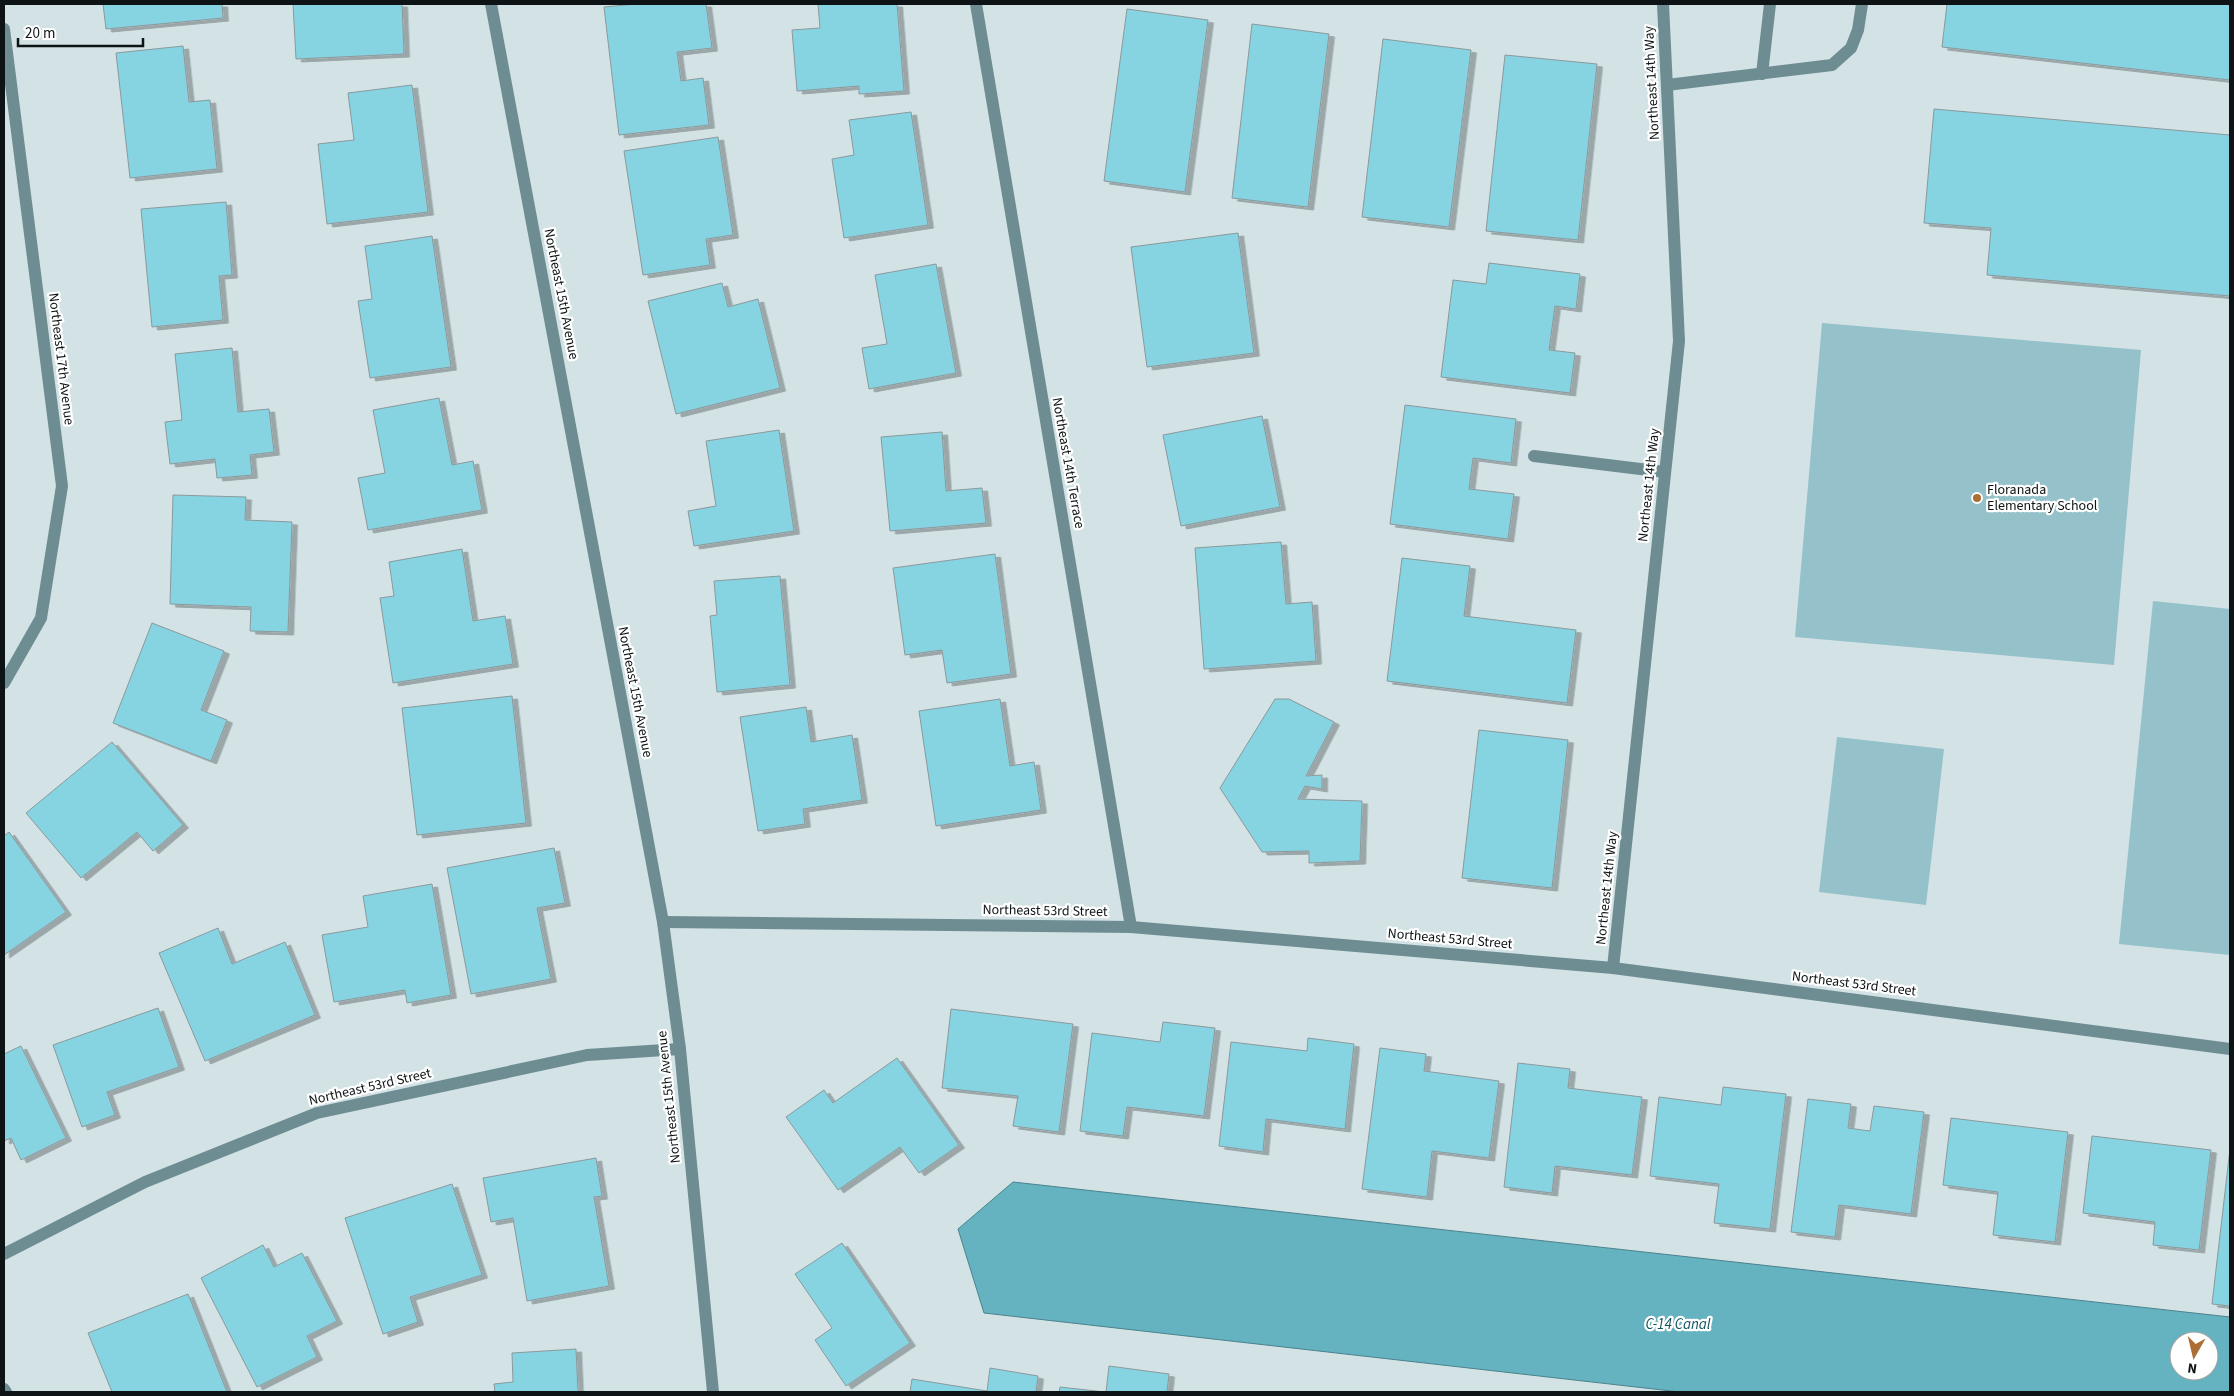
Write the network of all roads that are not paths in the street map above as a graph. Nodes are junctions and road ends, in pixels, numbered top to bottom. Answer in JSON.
{"nodes":[{"id":1,"x":491,"y":4,"type":"edge"},
{"id":2,"x":976,"y":4,"type":"edge"},
{"id":3,"x":1663,"y":4,"type":"edge"},
{"id":4,"x":1770,"y":4,"type":"edge"},
{"id":5,"x":1862,"y":4,"type":"edge"},
{"id":6,"x":4,"y":29,"type":"edge"},
{"id":7,"x":1762,"y":74,"type":"junction"},
{"id":8,"x":1666,"y":85,"type":"junction"},
{"id":9,"x":1534,"y":456,"type":"dead end"},
{"id":10,"x":1665,"y":472,"type":"junction"},
{"id":11,"x":4,"y":683,"type":"edge"},
{"id":12,"x":663,"y":922,"type":"junction"},
{"id":13,"x":1131,"y":927,"type":"junction"},
{"id":14,"x":1613,"y":968,"type":"junction"},
{"id":15,"x":2230,"y":1049,"type":"edge"},
{"id":16,"x":680,"y":1050,"type":"junction"},
{"id":17,"x":4,"y":1254,"type":"edge"},
{"id":18,"x":713,"y":1392,"type":"edge"}],
"edges":[{"from":1,"to":12,"type":"street","name":"Northeast 15th Avenue"},
{"from":2,"to":13,"type":"street","name":"Northeast 14th Terrace"},
{"from":3,"to":8,"type":"street","name":"Northeast 14th Way"},
{"from":4,"to":7,"type":"street"},
{"from":5,"to":7,"type":"street"},
{"from":6,"to":11,"type":"street","name":"Northeast 17th Avenue"},
{"from":7,"to":8,"type":"street"},
{"from":8,"to":10,"type":"street","name":"Northeast 14th Way"},
{"from":9,"to":10,"type":"street"},
{"from":10,"to":14,"type":"street","name":"Northeast 14th Way"},
{"from":12,"to":13,"type":"street","name":"Northeast 53rd Street"},
{"from":12,"to":16,"type":"street","name":"Northeast 15th Avenue"},
{"from":13,"to":14,"type":"street","name":"Northeast 53rd Street"},
{"from":14,"to":15,"type":"street","name":"Northeast 53rd Street"},
{"from":16,"to":17,"type":"street","name":"Northeast 53rd Street"},
{"from":16,"to":18,"type":"street","name":"Northeast 15th Avenue"}]}
